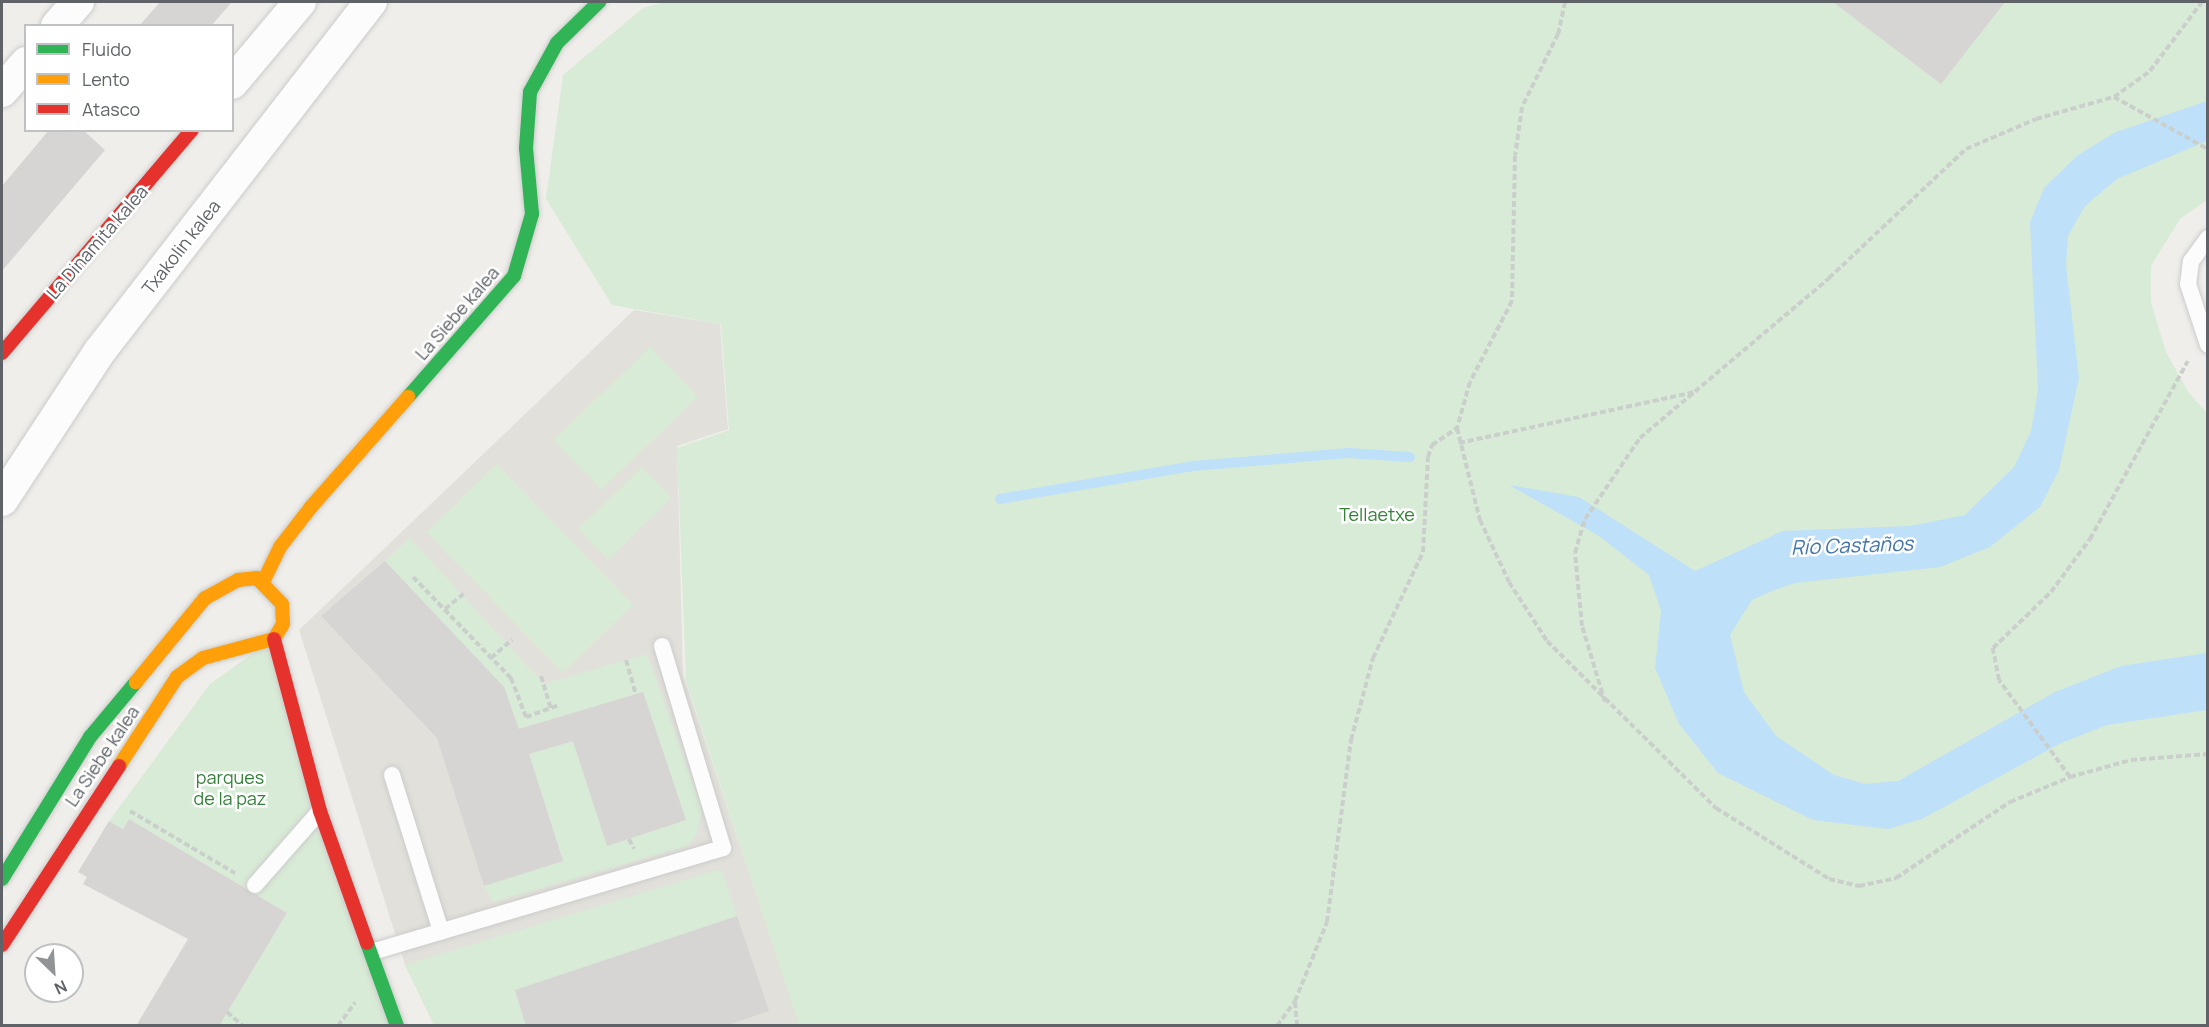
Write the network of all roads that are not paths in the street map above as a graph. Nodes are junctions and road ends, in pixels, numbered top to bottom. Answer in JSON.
{"nodes":[{"id":1,"x":78,"y":2,"type":"edge"},
{"id":2,"x":300,"y":2,"type":"edge"},
{"id":3,"x":371,"y":2,"type":"edge"},
{"id":4,"x":599,"y":2,"type":"edge"},
{"id":5,"x":59,"y":24,"type":"edge"},
{"id":6,"x":24,"y":65,"type":"edge"},
{"id":7,"x":234,"y":81,"type":"edge"},
{"id":8,"x":2,"y":91,"type":"edge"},
{"id":9,"x":190,"y":132,"type":"edge"},
{"id":10,"x":2208,"y":238,"type":"edge"},
{"id":11,"x":2205,"y":341,"type":"edge"},
{"id":12,"x":2,"y":353,"type":"edge"},
{"id":13,"x":2,"y":500,"type":"edge"},
{"id":14,"x":263,"y":582,"type":"junction"},
{"id":15,"x":274,"y":639,"type":"junction"},
{"id":16,"x":662,"y":646,"type":"dead end"},
{"id":17,"x":392,"y":775,"type":"dead end"},
{"id":18,"x":320,"y":811,"type":"junction"},
{"id":19,"x":2,"y":879,"type":"edge"},
{"id":20,"x":255,"y":885,"type":"road end"},
{"id":21,"x":441,"y":931,"type":"junction"},
{"id":22,"x":2,"y":945,"type":"edge"},
{"id":23,"x":372,"y":952,"type":"junction"},
{"id":24,"x":397,"y":1026,"type":"edge"}],
"edges":[{"from":1,"to":5,"type":"street"},
{"from":2,"to":7,"type":"street"},
{"from":3,"to":13,"type":"street","name":"Txakolin kalea"},
{"from":4,"to":14,"type":"street","name":"La Siebe kalea"},
{"from":6,"to":8,"type":"street"},
{"from":9,"to":12,"type":"street","name":"La Dinamita kalea"},
{"from":10,"to":11,"type":"lane"},
{"from":14,"to":15,"type":"street"},
{"from":14,"to":19,"type":"street","name":"La Siebe kalea"},
{"from":15,"to":18,"type":"street"},
{"from":15,"to":22,"type":"street","name":"La Siebe kalea"},
{"from":16,"to":21,"type":"lane"},
{"from":17,"to":21,"type":"lane"},
{"from":18,"to":20,"type":"lane"},
{"from":18,"to":23,"type":"street"},
{"from":21,"to":23,"type":"lane"},
{"from":23,"to":24,"type":"street"}]}
